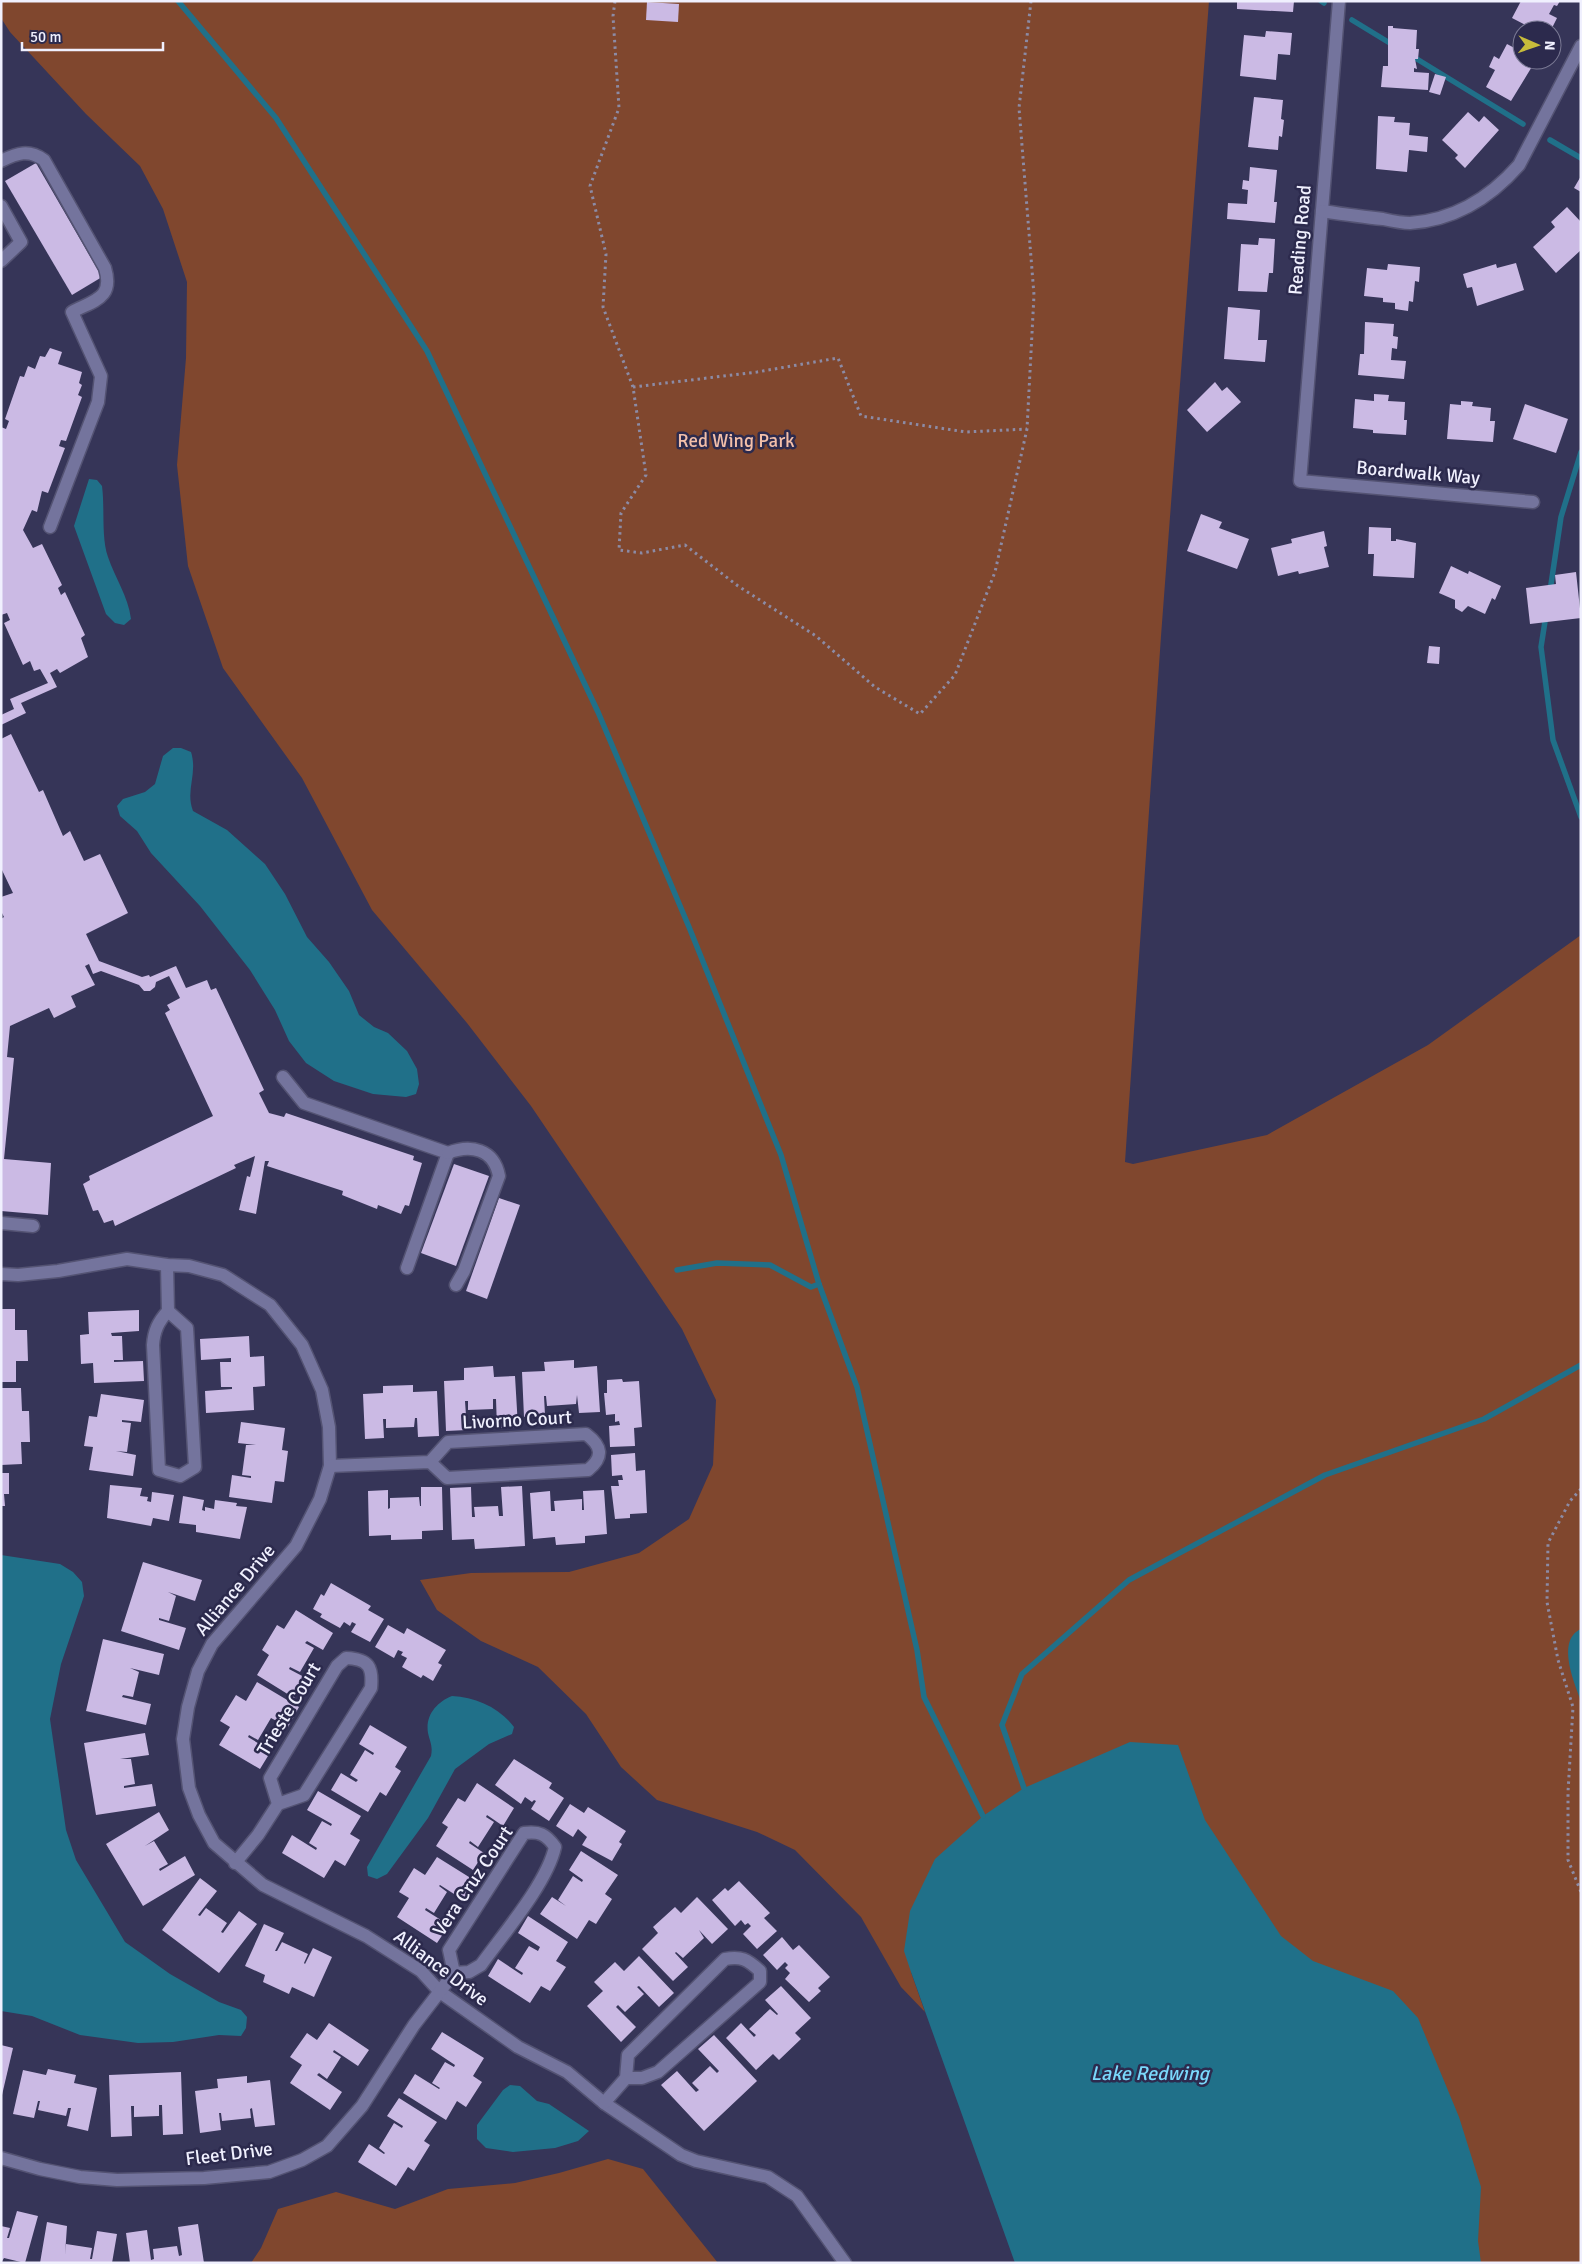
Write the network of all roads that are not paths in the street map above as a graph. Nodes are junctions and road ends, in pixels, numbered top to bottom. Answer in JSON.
{"nodes":[{"id":1,"x":1338,"y":1,"type":"edge"},
{"id":2,"x":1581,"y":46,"type":"edge"},
{"id":3,"x":1,"y":161,"type":"edge"},
{"id":4,"x":1,"y":206,"type":"edge"},
{"id":5,"x":1322,"y":211,"type":"junction"},
{"id":6,"x":1,"y":261,"type":"edge"},
{"id":7,"x":1300,"y":481,"type":"joint"},
{"id":8,"x":1533,"y":502,"type":"dead end"},
{"id":9,"x":50,"y":527,"type":"dead end"},
{"id":10,"x":283,"y":1077,"type":"dead end"},
{"id":11,"x":448,"y":1153,"type":"junction"},
{"id":12,"x":1,"y":1223,"type":"edge"},
{"id":13,"x":33,"y":1226,"type":"dead end"},
{"id":14,"x":167,"y":1265,"type":"junction"},
{"id":15,"x":407,"y":1268,"type":"dead end"},
{"id":16,"x":1,"y":1274,"type":"edge"},
{"id":17,"x":456,"y":1285,"type":"dead end"},
{"id":18,"x":168,"y":1311,"type":"junction"},
{"id":19,"x":430,"y":1462,"type":"junction"},
{"id":20,"x":330,"y":1466,"type":"junction"},
{"id":21,"x":278,"y":1804,"type":"junction"},
{"id":22,"x":235,"y":1863,"type":"junction"},
{"id":23,"x":454,"y":1973,"type":"junction"},
{"id":24,"x":440,"y":1992,"type":"junction"},
{"id":25,"x":626,"y":2078,"type":"junction"},
{"id":26,"x":604,"y":2103,"type":"junction"},
{"id":27,"x":1,"y":2158,"type":"edge"},
{"id":28,"x":845,"y":2263,"type":"edge"}],
"edges":[{"from":1,"to":5,"type":"street","name":"Reading Road"},
{"from":2,"to":5,"type":"street"},
{"from":3,"to":9,"type":"street"},
{"from":4,"to":6,"type":"street"},
{"from":5,"to":7,"type":"street","name":"Reading Road"},
{"from":7,"to":8,"type":"street","name":"Boardwalk Way"},
{"from":10,"to":11,"type":"street"},
{"from":11,"to":15,"type":"street"},
{"from":11,"to":17,"type":"street"},
{"from":12,"to":13,"type":"street"},
{"from":14,"to":16,"type":"street","name":"Alliance Drive"},
{"from":14,"to":18,"type":"street"},
{"from":14,"to":20,"type":"street","name":"Alliance Drive"},
{"from":18,"to":18,"type":"street"},
{"from":19,"to":19,"type":"street","name":"Livorno Court"},
{"from":19,"to":20,"type":"street"},
{"from":20,"to":22,"type":"street","name":"Alliance Drive"},
{"from":21,"to":21,"type":"street","name":"Trieste Court"},
{"from":21,"to":22,"type":"street"},
{"from":22,"to":24,"type":"street","name":"Alliance Drive"},
{"from":23,"to":23,"type":"street","name":"Vera Cruz Court"},
{"from":23,"to":24,"type":"street"},
{"from":24,"to":26,"type":"street","name":"Alliance Drive"},
{"from":24,"to":27,"type":"street","name":"Fleet Drive"},
{"from":25,"to":25,"type":"street"},
{"from":25,"to":26,"type":"street"},
{"from":26,"to":28,"type":"street","name":"Alliance Drive"}]}
